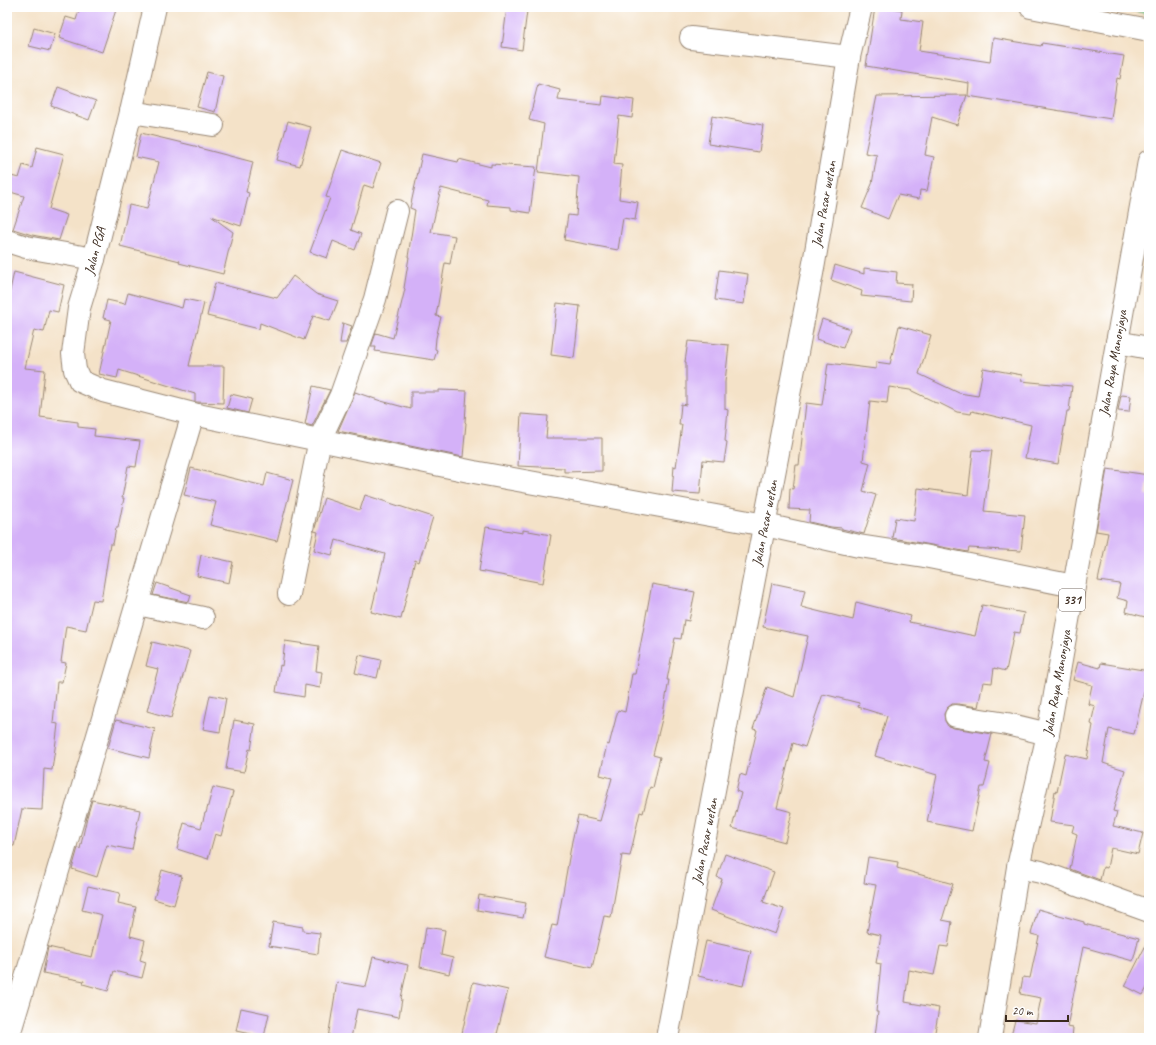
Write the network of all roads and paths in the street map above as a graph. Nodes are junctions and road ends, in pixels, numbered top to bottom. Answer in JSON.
{"nodes":[{"id":1,"x":155,"y":7,"type":"edge"},
{"id":2,"x":862,"y":7,"type":"edge"},
{"id":3,"x":1030,"y":7,"type":"edge"},
{"id":4,"x":1149,"y":30,"type":"edge"},
{"id":5,"x":691,"y":38,"type":"dead end"},
{"id":6,"x":849,"y":57,"type":"junction"},
{"id":7,"x":131,"y":112,"type":"junction"},
{"id":8,"x":213,"y":125,"type":"dead end"},
{"id":9,"x":1149,"y":161,"type":"edge"},
{"id":10,"x":397,"y":211,"type":"dead end"},
{"id":11,"x":7,"y":241,"type":"edge"},
{"id":12,"x":94,"y":259,"type":"junction"},
{"id":13,"x":1117,"y":342,"type":"junction"},
{"id":14,"x":1149,"y":348,"type":"edge"},
{"id":15,"x":193,"y":414,"type":"junction"},
{"id":16,"x":320,"y":439,"type":"junction"},
{"id":17,"x":765,"y":524,"type":"junction"},
{"id":18,"x":1074,"y":586,"type":"junction"},
{"id":19,"x":289,"y":594,"type":"dead end"},
{"id":20,"x":138,"y":604,"type":"junction"},
{"id":21,"x":204,"y":618,"type":"dead end"},
{"id":22,"x":956,"y":716,"type":"dead end"},
{"id":23,"x":1048,"y":734,"type":"junction"},
{"id":24,"x":1018,"y":868,"type":"junction"},
{"id":25,"x":1149,"y":911,"type":"edge"},
{"id":26,"x":8,"y":1038,"type":"edge"},
{"id":27,"x":668,"y":1038,"type":"edge"},
{"id":28,"x":990,"y":1038,"type":"edge"}],
"edges":[{"from":1,"to":7,"type":"street","name":"Jalan PGA"},
{"from":2,"to":6,"type":"street","name":"Jalan Pasar wetan"},
{"from":3,"to":4,"type":"street"},
{"from":5,"to":6,"type":"street"},
{"from":6,"to":17,"type":"street","name":"Jalan Pasar wetan"},
{"from":7,"to":8,"type":"street"},
{"from":7,"to":12,"type":"street","name":"Jalan PGA"},
{"from":9,"to":13,"type":"street","name":"Jalan Raya Manonjaya","number":"331"},
{"from":10,"to":16,"type":"street"},
{"from":11,"to":12,"type":"street"},
{"from":12,"to":15,"type":"street","name":"Jalan PGA"},
{"from":13,"to":14,"type":"street"},
{"from":13,"to":18,"type":"street","name":"Jalan Raya Manonjaya","number":"331"},
{"from":15,"to":16,"type":"street","name":"Jalan PGA"},
{"from":15,"to":20,"type":"street"},
{"from":16,"to":17,"type":"street","name":"Jalan PGA"},
{"from":16,"to":19,"type":"street"},
{"from":17,"to":18,"type":"street","name":"Jalan PGA"},
{"from":17,"to":27,"type":"street","name":"Jalan Pasar wetan"},
{"from":18,"to":23,"type":"street","name":"Jalan Raya Manonjaya","number":"331"},
{"from":20,"to":21,"type":"street"},
{"from":20,"to":26,"type":"street"},
{"from":22,"to":23,"type":"street"},
{"from":23,"to":24,"type":"street","name":"Jalan Raya Manonjaya","number":"331"},
{"from":24,"to":25,"type":"street"},
{"from":24,"to":28,"type":"street","name":"Jalan Raya Manonjaya","number":"331"}]}
